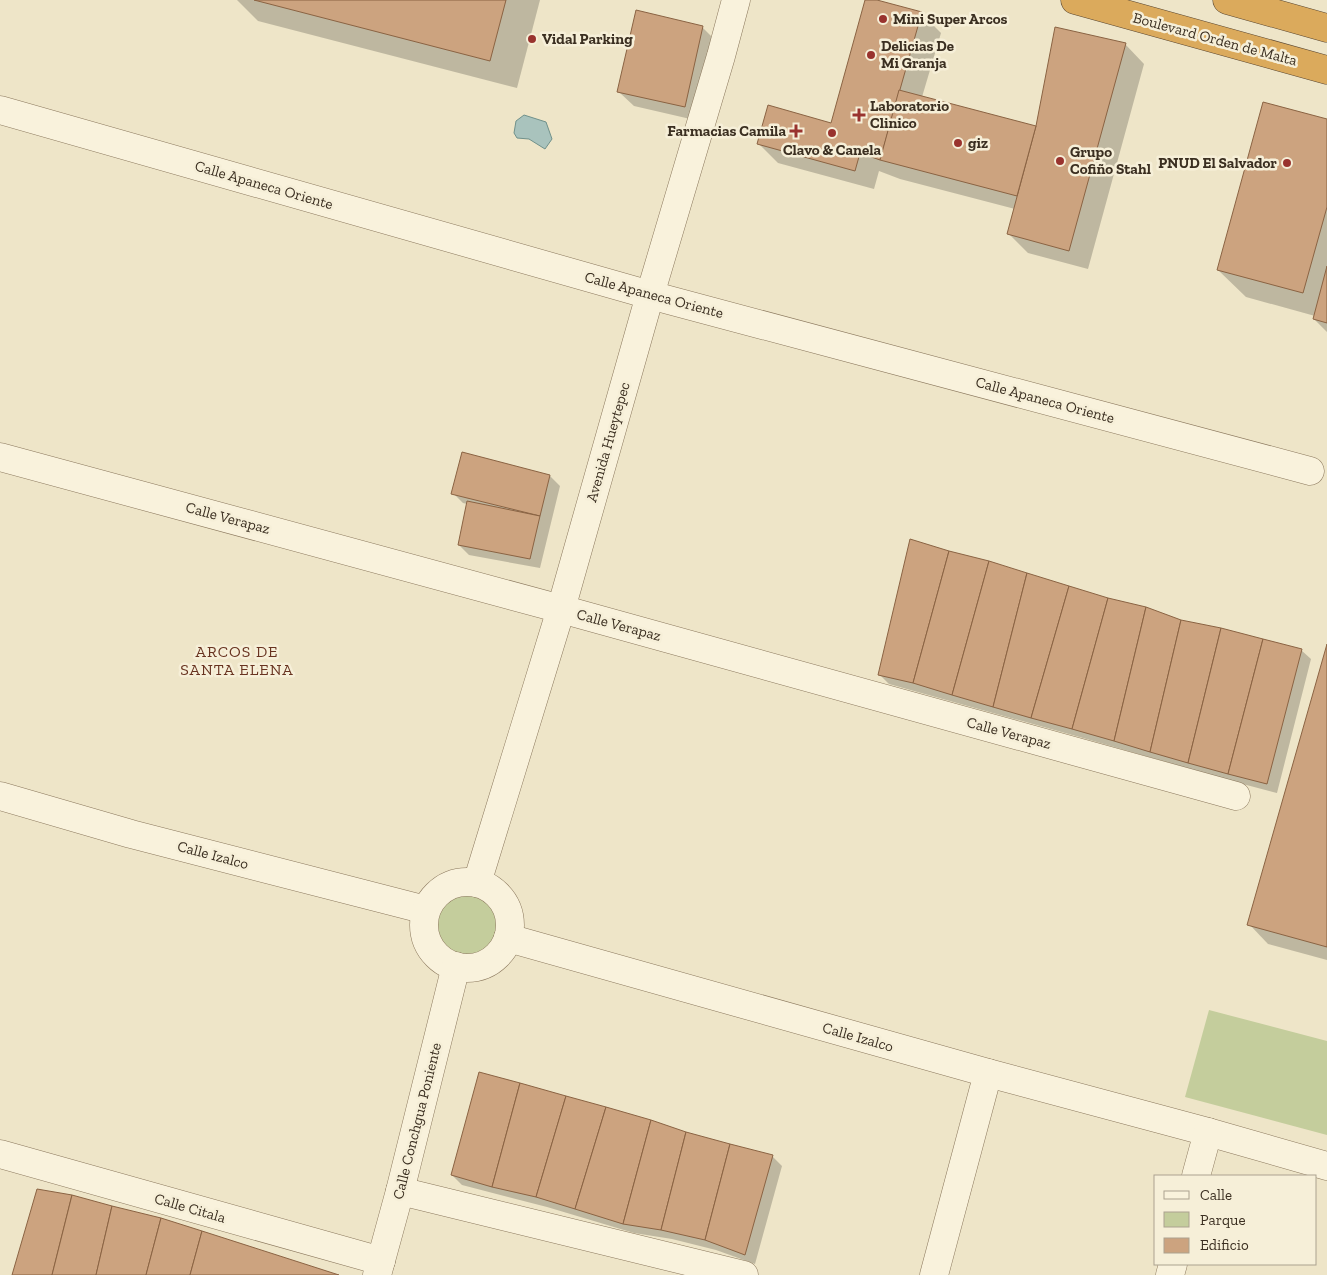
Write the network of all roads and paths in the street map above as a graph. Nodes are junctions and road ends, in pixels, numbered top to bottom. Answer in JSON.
{"nodes":[{"id":1,"x":736,"y":0,"type":"edge"},
{"id":2,"x":1075,"y":0,"type":"edge"},
{"id":3,"x":1227,"y":0,"type":"edge"},
{"id":4,"x":1327,"y":28,"type":"edge"},
{"id":5,"x":1327,"y":70,"type":"edge"},
{"id":6,"x":0,"y":110,"type":"edge"},
{"id":7,"x":650,"y":295,"type":"junction"},
{"id":8,"x":0,"y":457,"type":"edge"},
{"id":9,"x":1310,"y":471,"type":"dead end"},
{"id":10,"x":561,"y":609,"type":"junction"},
{"id":11,"x":0,"y":796,"type":"edge"},
{"id":12,"x":1236,"y":796,"type":"dead end"},
{"id":13,"x":477,"y":883,"type":"junction"},
{"id":14,"x":426,"y":910,"type":"junction"},
{"id":15,"x":508,"y":938,"type":"junction"},
{"id":16,"x":456,"y":966,"type":"junction"},
{"id":17,"x":988,"y":1073,"type":"junction"},
{"id":18,"x":1208,"y":1132,"type":"junction"},
{"id":19,"x":0,"y":1154,"type":"edge"},
{"id":20,"x":1327,"y":1166,"type":"edge"},
{"id":21,"x":1196,"y":1175,"type":"edge"},
{"id":22,"x":400,"y":1191,"type":"junction"},
{"id":23,"x":379,"y":1268,"type":"edge"},
{"id":24,"x":744,"y":1275,"type":"edge"},
{"id":25,"x":934,"y":1275,"type":"edge"}],
"edges":[{"from":1,"to":7,"type":"street","name":"Avenida Hueytepec"},
{"from":2,"to":5,"type":"highway","name":"Boulevard Orden de Malta"},
{"from":3,"to":4,"type":"highway"},
{"from":6,"to":7,"type":"street","name":"Calle Apaneca Oriente"},
{"from":7,"to":9,"type":"street","name":"Calle Apaneca Oriente"},
{"from":7,"to":10,"type":"street","name":"Avenida Hueytepec"},
{"from":8,"to":10,"type":"street","name":"Calle Verapaz"},
{"from":10,"to":12,"type":"street","name":"Calle Verapaz"},
{"from":10,"to":13,"type":"street","name":"Avenida Hueytepec"},
{"from":11,"to":14,"type":"street","name":"Calle Izalco"},
{"from":13,"to":14,"type":"street"},
{"from":13,"to":15,"type":"street"},
{"from":14,"to":16,"type":"street"},
{"from":15,"to":16,"type":"street"},
{"from":15,"to":17,"type":"street","name":"Calle Izalco"},
{"from":16,"to":22,"type":"street","name":"Calle Conchgua Poniente"},
{"from":17,"to":18,"type":"street","name":"Calle Izalco"},
{"from":17,"to":25,"type":"street"},
{"from":18,"to":20,"type":"street","name":"Calle Izalco"},
{"from":18,"to":21,"type":"street"},
{"from":19,"to":23,"type":"street","name":"Calle Citala"},
{"from":22,"to":23,"type":"street","name":"Calle Conchgua Poniente"},
{"from":22,"to":24,"type":"street"}]}
